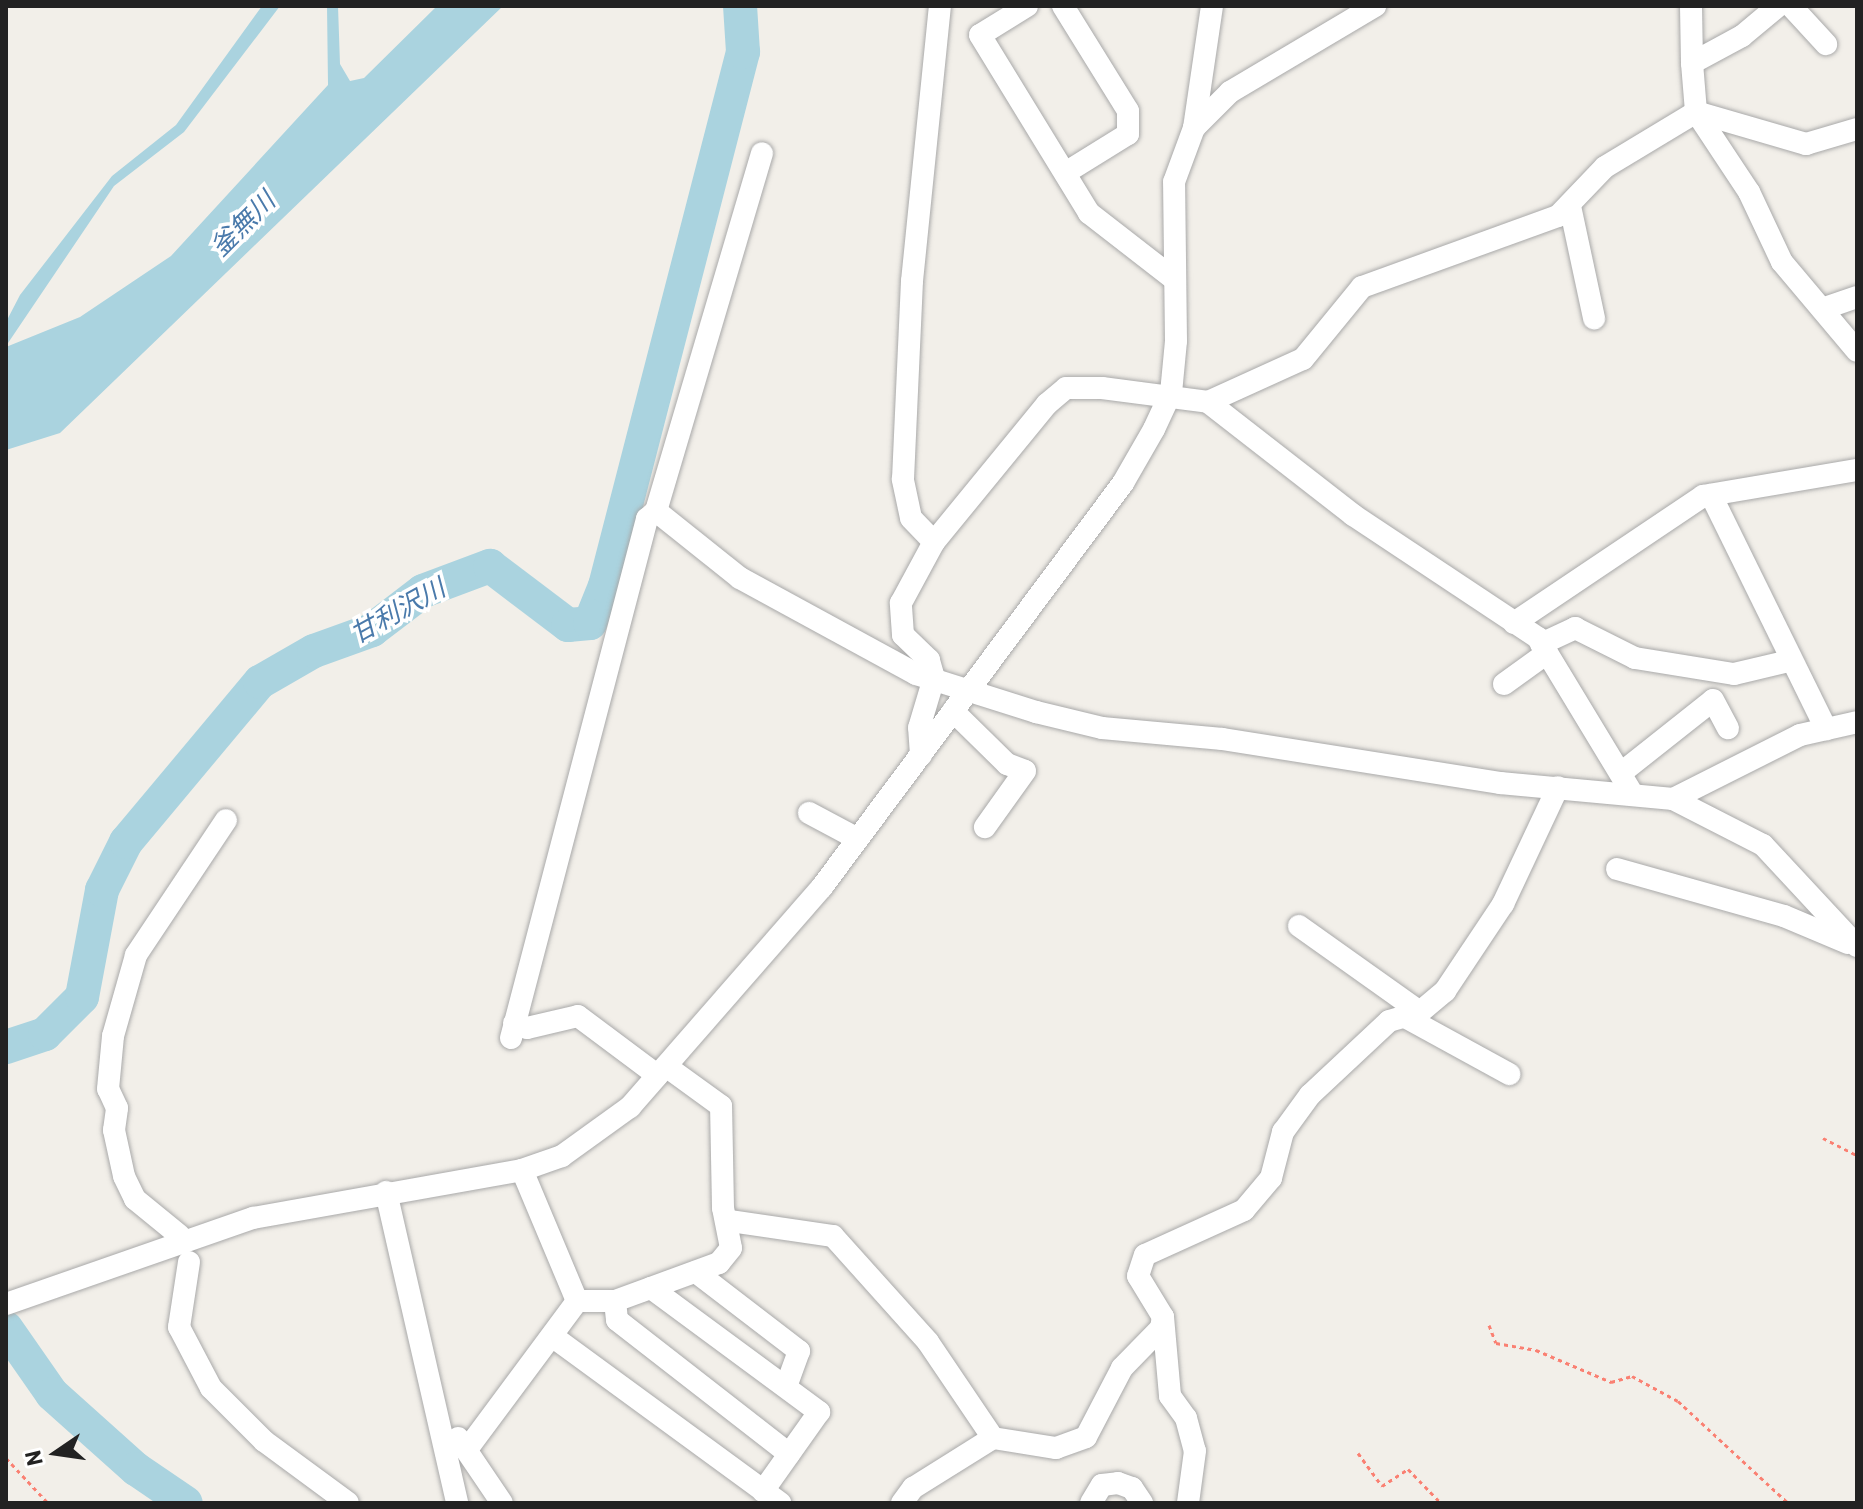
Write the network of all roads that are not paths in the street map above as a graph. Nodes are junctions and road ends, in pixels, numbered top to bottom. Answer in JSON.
{"nodes":[{"id":1,"x":940,"y":6,"type":"edge"},
{"id":2,"x":1027,"y":6,"type":"edge"},
{"id":3,"x":1063,"y":6,"type":"edge"},
{"id":4,"x":1212,"y":6,"type":"edge"},
{"id":5,"x":1375,"y":6,"type":"edge"},
{"id":6,"x":1691,"y":6,"type":"edge"},
{"id":7,"x":1778,"y":6,"type":"edge"},
{"id":8,"x":1791,"y":6,"type":"edge"},
{"id":9,"x":1826,"y":44,"type":"dead end"},
{"id":10,"x":1692,"y":63,"type":"junction"},
{"id":11,"x":1696,"y":112,"type":"junction"},
{"id":12,"x":1194,"y":128,"type":"junction"},
{"id":13,"x":1857,"y":129,"type":"edge"},
{"id":14,"x":762,"y":153,"type":"dead end"},
{"id":15,"x":1065,"y":173,"type":"junction"},
{"id":16,"x":1570,"y":206,"type":"junction"},
{"id":17,"x":1174,"y":279,"type":"junction"},
{"id":18,"x":1857,"y":297,"type":"edge"},
{"id":19,"x":1825,"y":308,"type":"junction"},
{"id":20,"x":1594,"y":318,"type":"dead end"},
{"id":21,"x":1857,"y":351,"type":"edge"},
{"id":22,"x":1171,"y":393,"type":"junction"},
{"id":23,"x":1208,"y":402,"type":"junction"},
{"id":24,"x":1857,"y":470,"type":"edge"},
{"id":25,"x":1711,"y":495,"type":"junction"},
{"id":26,"x":656,"y":511,"type":"junction"},
{"id":27,"x":934,"y":542,"type":"junction"},
{"id":28,"x":1514,"y":623,"type":"junction"},
{"id":29,"x":1544,"y":648,"type":"junction"},
{"id":30,"x":1789,"y":661,"type":"junction"},
{"id":31,"x":934,"y":678,"type":"junction"},
{"id":32,"x":1504,"y":684,"type":"dead end"},
{"id":33,"x":971,"y":688,"type":"junction"},
{"id":34,"x":953,"y":711,"type":"junction"},
{"id":35,"x":1857,"y":722,"type":"edge"},
{"id":36,"x":1728,"y":728,"type":"dead end"},
{"id":37,"x":1826,"y":729,"type":"junction"},
{"id":38,"x":921,"y":755,"type":"junction"},
{"id":39,"x":1625,"y":781,"type":"junction"},
{"id":40,"x":1558,"y":787,"type":"junction"},
{"id":41,"x":1673,"y":799,"type":"junction"},
{"id":42,"x":809,"y":813,"type":"dead end"},
{"id":43,"x":226,"y":820,"type":"dead end"},
{"id":44,"x":985,"y":827,"type":"dead end"},
{"id":45,"x":858,"y":839,"type":"junction"},
{"id":46,"x":1617,"y":869,"type":"dead end"},
{"id":47,"x":1299,"y":926,"type":"dead end"},
{"id":48,"x":1857,"y":946,"type":"edge"},
{"id":49,"x":1413,"y":1015,"type":"junction"},
{"id":50,"x":662,"y":1070,"type":"junction"},
{"id":51,"x":1509,"y":1074,"type":"dead end"},
{"id":52,"x":522,"y":1170,"type":"junction"},
{"id":53,"x":386,"y":1192,"type":"junction"},
{"id":54,"x":730,"y":1221,"type":"junction"},
{"id":55,"x":179,"y":1235,"type":"dead end"},
{"id":56,"x":189,"y":1262,"type":"dead end"},
{"id":57,"x":696,"y":1272,"type":"junction"},
{"id":58,"x":651,"y":1288,"type":"junction"},
{"id":59,"x":577,"y":1301,"type":"junction"},
{"id":60,"x":615,"y":1301,"type":"junction"},
{"id":61,"x":6,"y":1304,"type":"edge"},
{"id":62,"x":1163,"y":1317,"type":"junction"},
{"id":63,"x":552,"y":1336,"type":"junction"},
{"id":64,"x":786,"y":1387,"type":"junction"},
{"id":65,"x":434,"y":1409,"type":"junction"},
{"id":66,"x":993,"y":1438,"type":"junction"},
{"id":67,"x":468,"y":1448,"type":"junction"},
{"id":68,"x":789,"y":1454,"type":"junction"},
{"id":69,"x":772,"y":1497,"type":"edge"},
{"id":70,"x":348,"y":1503,"type":"edge"},
{"id":71,"x":457,"y":1503,"type":"edge"},
{"id":72,"x":502,"y":1503,"type":"edge"},
{"id":73,"x":902,"y":1503,"type":"edge"},
{"id":74,"x":1091,"y":1503,"type":"edge"},
{"id":75,"x":1142,"y":1503,"type":"edge"},
{"id":76,"x":1188,"y":1503,"type":"edge"}],
"edges":[{"from":1,"to":27,"type":"street"},
{"from":2,"to":15,"type":"street"},
{"from":3,"to":15,"type":"street"},
{"from":4,"to":12,"type":"street"},
{"from":5,"to":12,"type":"street"},
{"from":6,"to":10,"type":"street"},
{"from":7,"to":10,"type":"street"},
{"from":8,"to":9,"type":"street"},
{"from":10,"to":11,"type":"street"},
{"from":11,"to":13,"type":"street"},
{"from":11,"to":16,"type":"street"},
{"from":11,"to":19,"type":"street"},
{"from":12,"to":17,"type":"street"},
{"from":14,"to":26,"type":"street"},
{"from":15,"to":17,"type":"street"},
{"from":16,"to":20,"type":"street"},
{"from":16,"to":23,"type":"street"},
{"from":17,"to":22,"type":"street"},
{"from":18,"to":19,"type":"street"},
{"from":19,"to":21,"type":"street"},
{"from":22,"to":23,"type":"street"},
{"from":22,"to":27,"type":"street"},
{"from":22,"to":33,"type":"street"},
{"from":23,"to":28,"type":"street"},
{"from":24,"to":25,"type":"street"},
{"from":25,"to":28,"type":"street"},
{"from":25,"to":30,"type":"street"},
{"from":26,"to":31,"type":"street"},
{"from":26,"to":50,"type":"street"},
{"from":27,"to":31,"type":"street"},
{"from":28,"to":29,"type":"street"},
{"from":29,"to":30,"type":"street"},
{"from":29,"to":32,"type":"street"},
{"from":29,"to":39,"type":"street"},
{"from":30,"to":37,"type":"street"},
{"from":31,"to":33,"type":"street"},
{"from":31,"to":38,"type":"street"},
{"from":33,"to":34,"type":"street"},
{"from":33,"to":40,"type":"street"},
{"from":34,"to":38,"type":"street"},
{"from":34,"to":44,"type":"street"},
{"from":35,"to":37,"type":"street"},
{"from":36,"to":39,"type":"street"},
{"from":37,"to":41,"type":"street"},
{"from":38,"to":45,"type":"street"},
{"from":39,"to":40,"type":"street"},
{"from":39,"to":41,"type":"street"},
{"from":40,"to":49,"type":"street"},
{"from":41,"to":48,"type":"street"},
{"from":42,"to":45,"type":"street"},
{"from":43,"to":55,"type":"street"},
{"from":45,"to":50,"type":"street"},
{"from":46,"to":48,"type":"street"},
{"from":47,"to":49,"type":"street"},
{"from":49,"to":51,"type":"street"},
{"from":49,"to":62,"type":"street"},
{"from":50,"to":52,"type":"street"},
{"from":50,"to":54,"type":"street"},
{"from":52,"to":53,"type":"street"},
{"from":52,"to":59,"type":"street"},
{"from":53,"to":61,"type":"street"},
{"from":53,"to":65,"type":"street"},
{"from":54,"to":57,"type":"street"},
{"from":54,"to":66,"type":"street"},
{"from":56,"to":70,"type":"street"},
{"from":57,"to":58,"type":"street"},
{"from":57,"to":64,"type":"street"},
{"from":58,"to":60,"type":"street"},
{"from":58,"to":64,"type":"street"},
{"from":59,"to":60,"type":"street"},
{"from":59,"to":63,"type":"street"},
{"from":60,"to":68,"type":"street"},
{"from":62,"to":66,"type":"street"},
{"from":62,"to":76,"type":"street"},
{"from":63,"to":67,"type":"street"},
{"from":63,"to":69,"type":"street"},
{"from":64,"to":68,"type":"street"},
{"from":65,"to":67,"type":"street"},
{"from":65,"to":71,"type":"street"},
{"from":66,"to":73,"type":"street"},
{"from":67,"to":72,"type":"street"},
{"from":68,"to":69,"type":"street"},
{"from":74,"to":75,"type":"street"}]}
